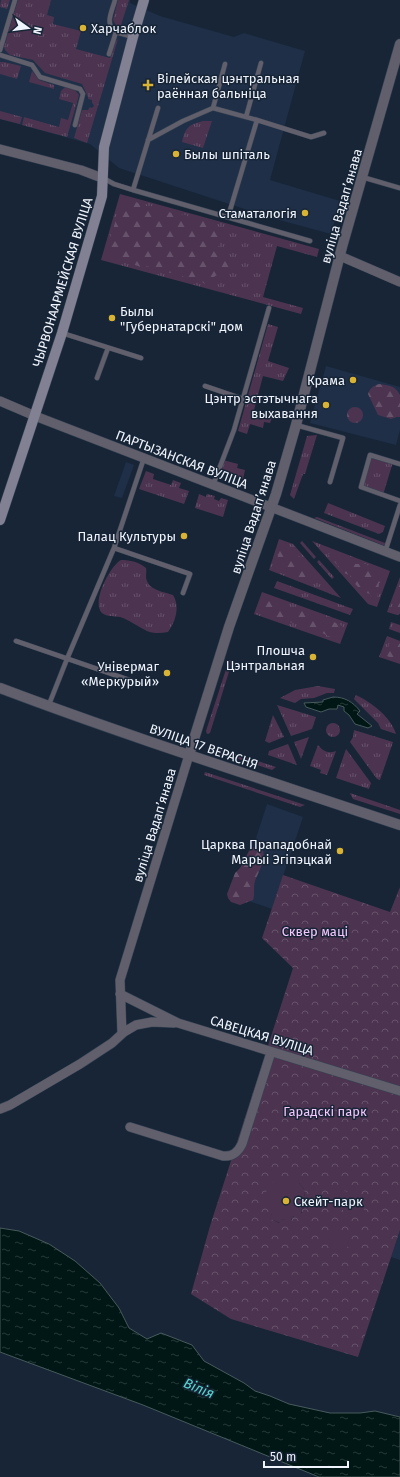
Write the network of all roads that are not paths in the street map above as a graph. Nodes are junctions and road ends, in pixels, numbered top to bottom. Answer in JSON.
{"nodes":[{"id":1,"x":15,"y":0,"type":"edge"},
{"id":2,"x":115,"y":0,"type":"edge"},
{"id":3,"x":144,"y":0,"type":"edge"},
{"id":4,"x":116,"y":32,"type":"junction"},
{"id":5,"x":133,"y":37,"type":"junction"},
{"id":6,"x":400,"y":44,"type":"edge"},
{"id":7,"x":0,"y":50,"type":"edge"},
{"id":8,"x":109,"y":54,"type":"dead end"},
{"id":9,"x":0,"y":55,"type":"edge"},
{"id":10,"x":261,"y":63,"type":"dead end"},
{"id":11,"x":225,"y":64,"type":"dead end"},
{"id":12,"x":158,"y":108,"type":"dead end"},
{"id":13,"x":213,"y":108,"type":"junction"},
{"id":14,"x":246,"y":117,"type":"junction"},
{"id":15,"x":257,"y":120,"type":"junction"},
{"id":16,"x":75,"y":125,"type":"dead end"},
{"id":17,"x":324,"y":133,"type":"dead end"},
{"id":18,"x":148,"y":140,"type":"junction"},
{"id":19,"x":0,"y":149,"type":"edge"},
{"id":20,"x":102,"y":178,"type":"junction"},
{"id":21,"x":362,"y":178,"type":"junction"},
{"id":22,"x":400,"y":188,"type":"edge"},
{"id":23,"x":133,"y":190,"type":"junction"},
{"id":24,"x":228,"y":217,"type":"junction"},
{"id":25,"x":310,"y":241,"type":"dead end"},
{"id":26,"x":340,"y":256,"type":"junction"},
{"id":27,"x":400,"y":282,"type":"edge"},
{"id":28,"x":269,"y":308,"type":"dead end"},
{"id":29,"x":62,"y":333,"type":"junction"},
{"id":30,"x":108,"y":348,"type":"junction"},
{"id":31,"x":141,"y":358,"type":"dead end"},
{"id":32,"x":97,"y":378,"type":"dead end"},
{"id":33,"x":204,"y":386,"type":"dead end"},
{"id":34,"x":243,"y":399,"type":"junction"},
{"id":35,"x":0,"y":401,"type":"edge"},
{"id":36,"x":35,"y":416,"type":"junction"},
{"id":37,"x":296,"y":425,"type":"junction"},
{"id":38,"x":144,"y":458,"type":"junction"},
{"id":39,"x":400,"y":464,"type":"edge"},
{"id":40,"x":330,"y":482,"type":"dead end"},
{"id":41,"x":214,"y":485,"type":"junction"},
{"id":42,"x":400,"y":501,"type":"edge"},
{"id":43,"x":400,"y":505,"type":"edge"},
{"id":44,"x":271,"y":507,"type":"junction"},
{"id":45,"x":0,"y":520,"type":"edge"},
{"id":46,"x":114,"y":548,"type":"junction"},
{"id":47,"x":385,"y":552,"type":"junction"},
{"id":48,"x":400,"y":558,"type":"edge"},
{"id":49,"x":183,"y":593,"type":"dead end"},
{"id":50,"x":16,"y":641,"type":"dead end"},
{"id":51,"x":67,"y":658,"type":"junction"},
{"id":52,"x":135,"y":682,"type":"dead end"},
{"id":53,"x":0,"y":688,"type":"edge"},
{"id":54,"x":48,"y":706,"type":"junction"},
{"id":55,"x":189,"y":755,"type":"junction"},
{"id":56,"x":400,"y":825,"type":"edge"},
{"id":57,"x":120,"y":994,"type":"junction"},
{"id":58,"x":178,"y":1023,"type":"junction"},
{"id":59,"x":122,"y":1034,"type":"junction"},
{"id":60,"x":271,"y":1052,"type":"junction"},
{"id":61,"x":400,"y":1091,"type":"edge"},
{"id":62,"x":0,"y":1109,"type":"edge"},
{"id":63,"x":130,"y":1127,"type":"dead end"}],
"edges":[{"from":1,"to":7,"type":"lane"},
{"from":2,"to":4,"type":"lane"},
{"from":3,"to":5,"type":"main road","name":"ЧЫРВОНААРМЕЙСКАЯ ВУЛІЦА"},
{"from":4,"to":5,"type":"lane"},
{"from":4,"to":8,"type":"lane"},
{"from":5,"to":20,"type":"main road","name":"ЧЫРВОНААРМЕЙСКАЯ ВУЛІЦА"},
{"from":6,"to":21,"type":"street","name":"вуліца Вадапʼянава"},
{"from":9,"to":16,"type":"lane"},
{"from":10,"to":14,"type":"lane"},
{"from":11,"to":13,"type":"lane"},
{"from":12,"to":18,"type":"lane"},
{"from":13,"to":14,"type":"lane"},
{"from":13,"to":18,"type":"lane"},
{"from":14,"to":15,"type":"lane"},
{"from":15,"to":17,"type":"lane"},
{"from":15,"to":24,"type":"lane"},
{"from":18,"to":23,"type":"lane"},
{"from":19,"to":20,"type":"street"},
{"from":20,"to":23,"type":"lane"},
{"from":20,"to":29,"type":"main road","name":"ЧЫРВОНААРМЕЙСКАЯ ВУЛІЦА"},
{"from":21,"to":22,"type":"lane"},
{"from":21,"to":26,"type":"street","name":"вуліца Вадапʼянава"},
{"from":23,"to":24,"type":"lane"},
{"from":24,"to":25,"type":"lane"},
{"from":26,"to":27,"type":"street"},
{"from":26,"to":37,"type":"street","name":"вуліца Вадапʼянава"},
{"from":28,"to":34,"type":"lane"},
{"from":29,"to":30,"type":"lane"},
{"from":29,"to":36,"type":"main road","name":"ЧЫРВОНААРМЕЙСКАЯ ВУЛІЦА"},
{"from":30,"to":31,"type":"lane"},
{"from":30,"to":32,"type":"lane"},
{"from":33,"to":34,"type":"lane"},
{"from":34,"to":41,"type":"lane"},
{"from":35,"to":36,"type":"street","name":"ПАРТЫЗАНСКАЯ ВУЛІЦА"},
{"from":36,"to":38,"type":"street","name":"ПАРТЫЗАНСКАЯ ВУЛІЦА"},
{"from":36,"to":45,"type":"main road","name":"ЧЫРВОНААРМЕЙСКАЯ ВУЛІЦА"},
{"from":37,"to":40,"type":"lane"},
{"from":37,"to":44,"type":"street","name":"вуліца Вадапʼянава"},
{"from":38,"to":41,"type":"street","name":"ПАРТЫЗАНСКАЯ ВУЛІЦА"},
{"from":38,"to":46,"type":"lane"},
{"from":39,"to":42,"type":"lane"},
{"from":41,"to":44,"type":"street","name":"ПАРТЫЗАНСКАЯ ВУЛІЦА"},
{"from":43,"to":47,"type":"lane"},
{"from":44,"to":47,"type":"street","name":"ПАРТЫЗАНСКАЯ ВУЛІЦА"},
{"from":44,"to":55,"type":"street","name":"вуліца Вадапʼянава"},
{"from":46,"to":49,"type":"lane"},
{"from":46,"to":51,"type":"lane"},
{"from":47,"to":48,"type":"street","name":"ПАРТЫЗАНСКАЯ ВУЛІЦА"},
{"from":50,"to":51,"type":"lane"},
{"from":51,"to":52,"type":"lane"},
{"from":51,"to":54,"type":"lane"},
{"from":53,"to":54,"type":"street","name":"ВУЛІЦА 17 ВЕРАСНЯ"},
{"from":54,"to":55,"type":"street","name":"ВУЛІЦА 17 ВЕРАСНЯ"},
{"from":55,"to":56,"type":"street","name":"ВУЛІЦА 17 ВЕРАСНЯ"},
{"from":55,"to":57,"type":"street","name":"вуліца Вадапʼянава"},
{"from":57,"to":58,"type":"street","name":"САВЕЦКАЯ ВУЛІЦА"},
{"from":57,"to":59,"type":"street","name":"вуліца Вадапʼянава"},
{"from":58,"to":59,"type":"street"},
{"from":58,"to":60,"type":"street","name":"САВЕЦКАЯ ВУЛІЦА"},
{"from":59,"to":62,"type":"street"},
{"from":60,"to":61,"type":"street","name":"САВЕЦКАЯ ВУЛІЦА"},
{"from":60,"to":63,"type":"street"}]}
